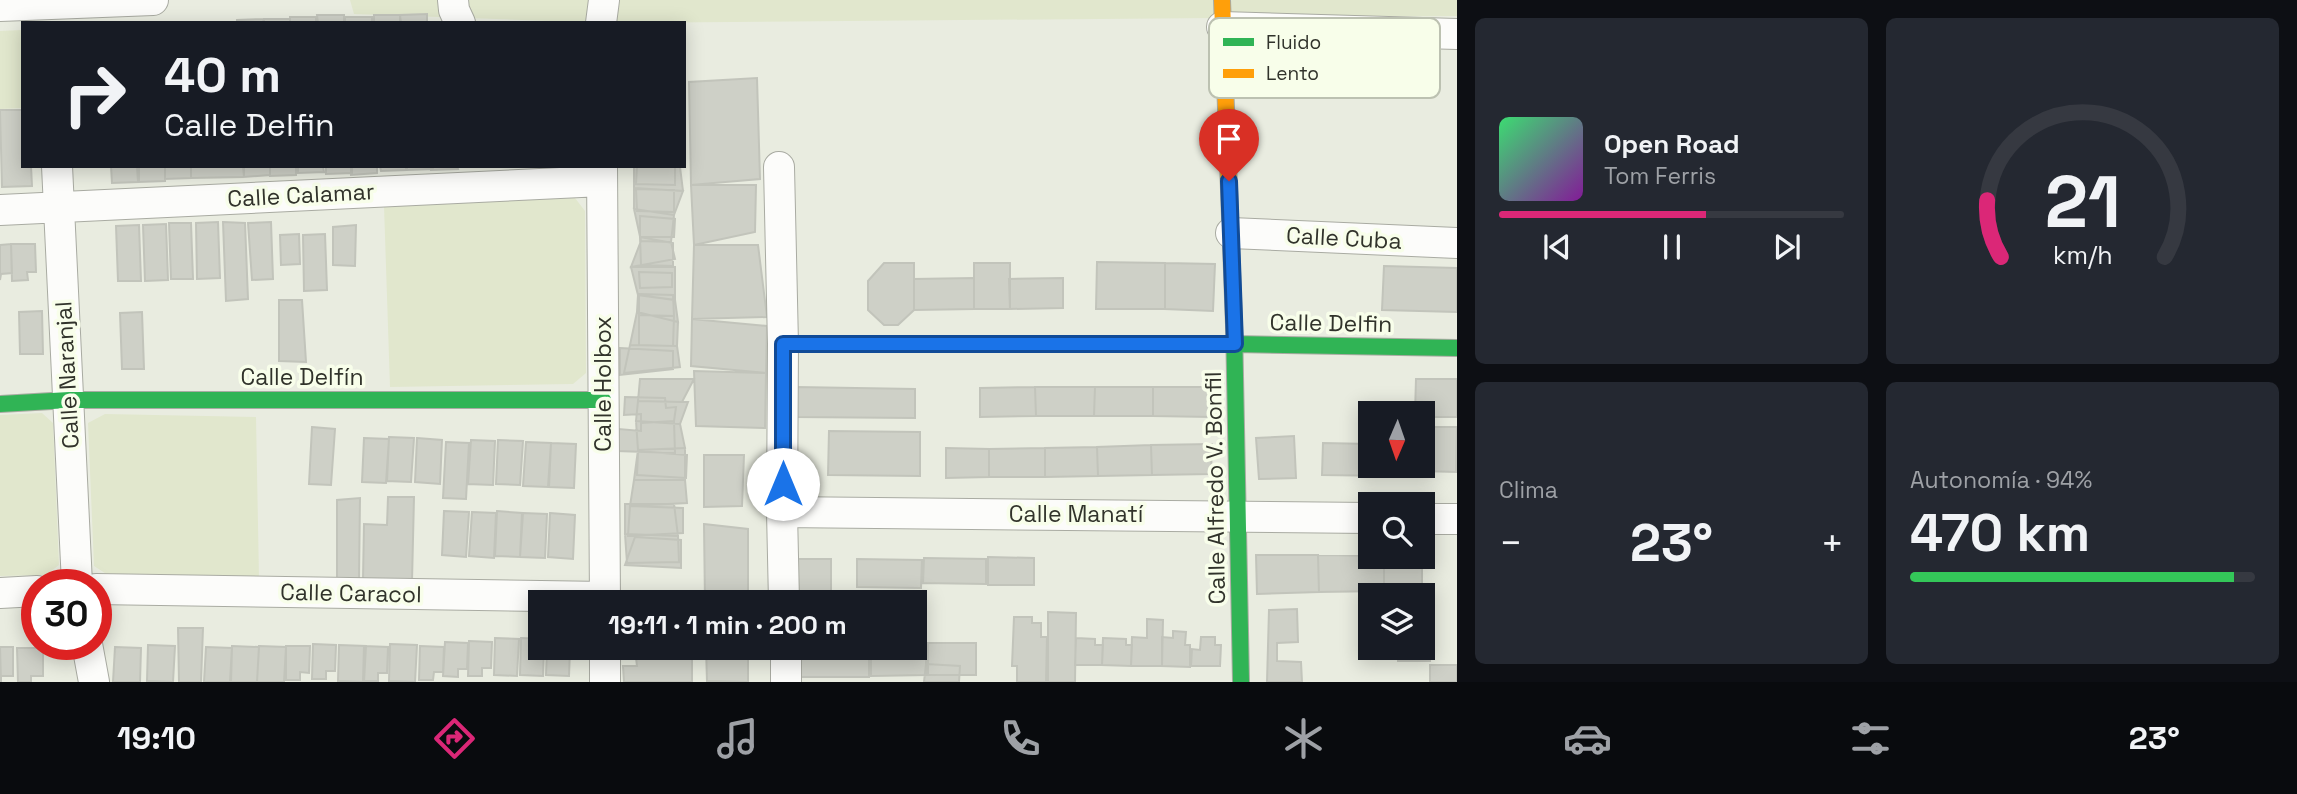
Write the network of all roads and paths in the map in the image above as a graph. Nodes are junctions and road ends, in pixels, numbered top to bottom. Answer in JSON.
{"nodes":[{"id":1,"x":153,"y":0,"type":"edge"},
{"id":2,"x":604,"y":0,"type":"edge"},
{"id":3,"x":0,"y":6,"type":"edge"},
{"id":4,"x":49,"y":9,"type":"edge"},
{"id":5,"x":1222,"y":13,"type":"edge"},
{"id":6,"x":1278,"y":18,"type":"edge"},
{"id":7,"x":601,"y":21,"type":"edge"},
{"id":8,"x":1225,"y":98,"type":"edge"},
{"id":9,"x":779,"y":167,"type":"dead end"},
{"id":10,"x":57,"y":168,"type":"edge"},
{"id":11,"x":602,"y":174,"type":"edge"},
{"id":12,"x":59,"y":207,"type":"junction"},
{"id":13,"x":0,"y":210,"type":"edge"},
{"id":14,"x":1231,"y":233,"type":"junction"},
{"id":15,"x":1457,"y":243,"type":"edge"},
{"id":16,"x":783,"y":344,"type":"junction"},
{"id":17,"x":1235,"y":344,"type":"junction"},
{"id":18,"x":1457,"y":348,"type":"edge"},
{"id":19,"x":69,"y":400,"type":"junction"},
{"id":20,"x":603,"y":400,"type":"junction"},
{"id":21,"x":0,"y":404,"type":"edge"},
{"id":22,"x":782,"y":512,"type":"junction"},
{"id":23,"x":1240,"y":515,"type":"junction"},
{"id":24,"x":1358,"y":518,"type":"edge"},
{"id":25,"x":1435,"y":519,"type":"edge"},
{"id":26,"x":1457,"y":519,"type":"edge"},
{"id":27,"x":76,"y":569,"type":"edge"},
{"id":28,"x":112,"y":589,"type":"edge"},
{"id":29,"x":605,"y":590,"type":"edge"},
{"id":30,"x":785,"y":590,"type":"edge"},
{"id":31,"x":21,"y":592,"type":"edge"},
{"id":32,"x":0,"y":593,"type":"edge"},
{"id":33,"x":528,"y":598,"type":"edge"},
{"id":34,"x":89,"y":660,"type":"edge"},
{"id":35,"x":605,"y":660,"type":"edge"},
{"id":36,"x":786,"y":660,"type":"edge"},
{"id":37,"x":94,"y":682,"type":"edge"},
{"id":38,"x":605,"y":682,"type":"edge"},
{"id":39,"x":786,"y":682,"type":"edge"},
{"id":40,"x":1241,"y":682,"type":"edge"}],
"edges":[{"from":1,"to":4,"type":"street"},
{"from":2,"to":7,"type":"street"},
{"from":3,"to":4,"type":"street"},
{"from":5,"to":6,"type":"street"},
{"from":8,"to":14,"type":"street","name":"Calle Alfredo V. Bonfil"},
{"from":9,"to":16,"type":"street"},
{"from":10,"to":12,"type":"street","name":"Calle Naranjal"},
{"from":11,"to":12,"type":"street","name":"Calle Calamar"},
{"from":11,"to":20,"type":"street","name":"Calle Holbox"},
{"from":12,"to":13,"type":"street","name":"Calle Calamar"},
{"from":12,"to":19,"type":"street","name":"Calle Naranjal"},
{"from":14,"to":15,"type":"street","name":"Calle Cuba"},
{"from":14,"to":17,"type":"street","name":"Calle Alfredo V. Bonfil"},
{"from":16,"to":17,"type":"street","name":"Calle Delfin"},
{"from":16,"to":22,"type":"street"},
{"from":17,"to":18,"type":"street","name":"Calle Delfin"},
{"from":17,"to":23,"type":"street","name":"Calle Alfredo V. Bonfil"},
{"from":19,"to":20,"type":"street","name":"Calle Delfín"},
{"from":19,"to":21,"type":"street","name":"Calle Delfín"},
{"from":19,"to":27,"type":"street","name":"Calle Naranjal"},
{"from":20,"to":29,"type":"street","name":"Calle Holbox"},
{"from":22,"to":23,"type":"street","name":"Calle Manatí"},
{"from":22,"to":30,"type":"street"},
{"from":23,"to":24,"type":"street","name":"Calle Manatí"},
{"from":23,"to":40,"type":"street","name":"Calle Alfredo V. Bonfil"},
{"from":25,"to":26,"type":"street"},
{"from":28,"to":33,"type":"street","name":"Calle Caracol"},
{"from":31,"to":32,"type":"street"},
{"from":34,"to":37,"type":"street"},
{"from":35,"to":38,"type":"street"},
{"from":36,"to":39,"type":"street"}]}
